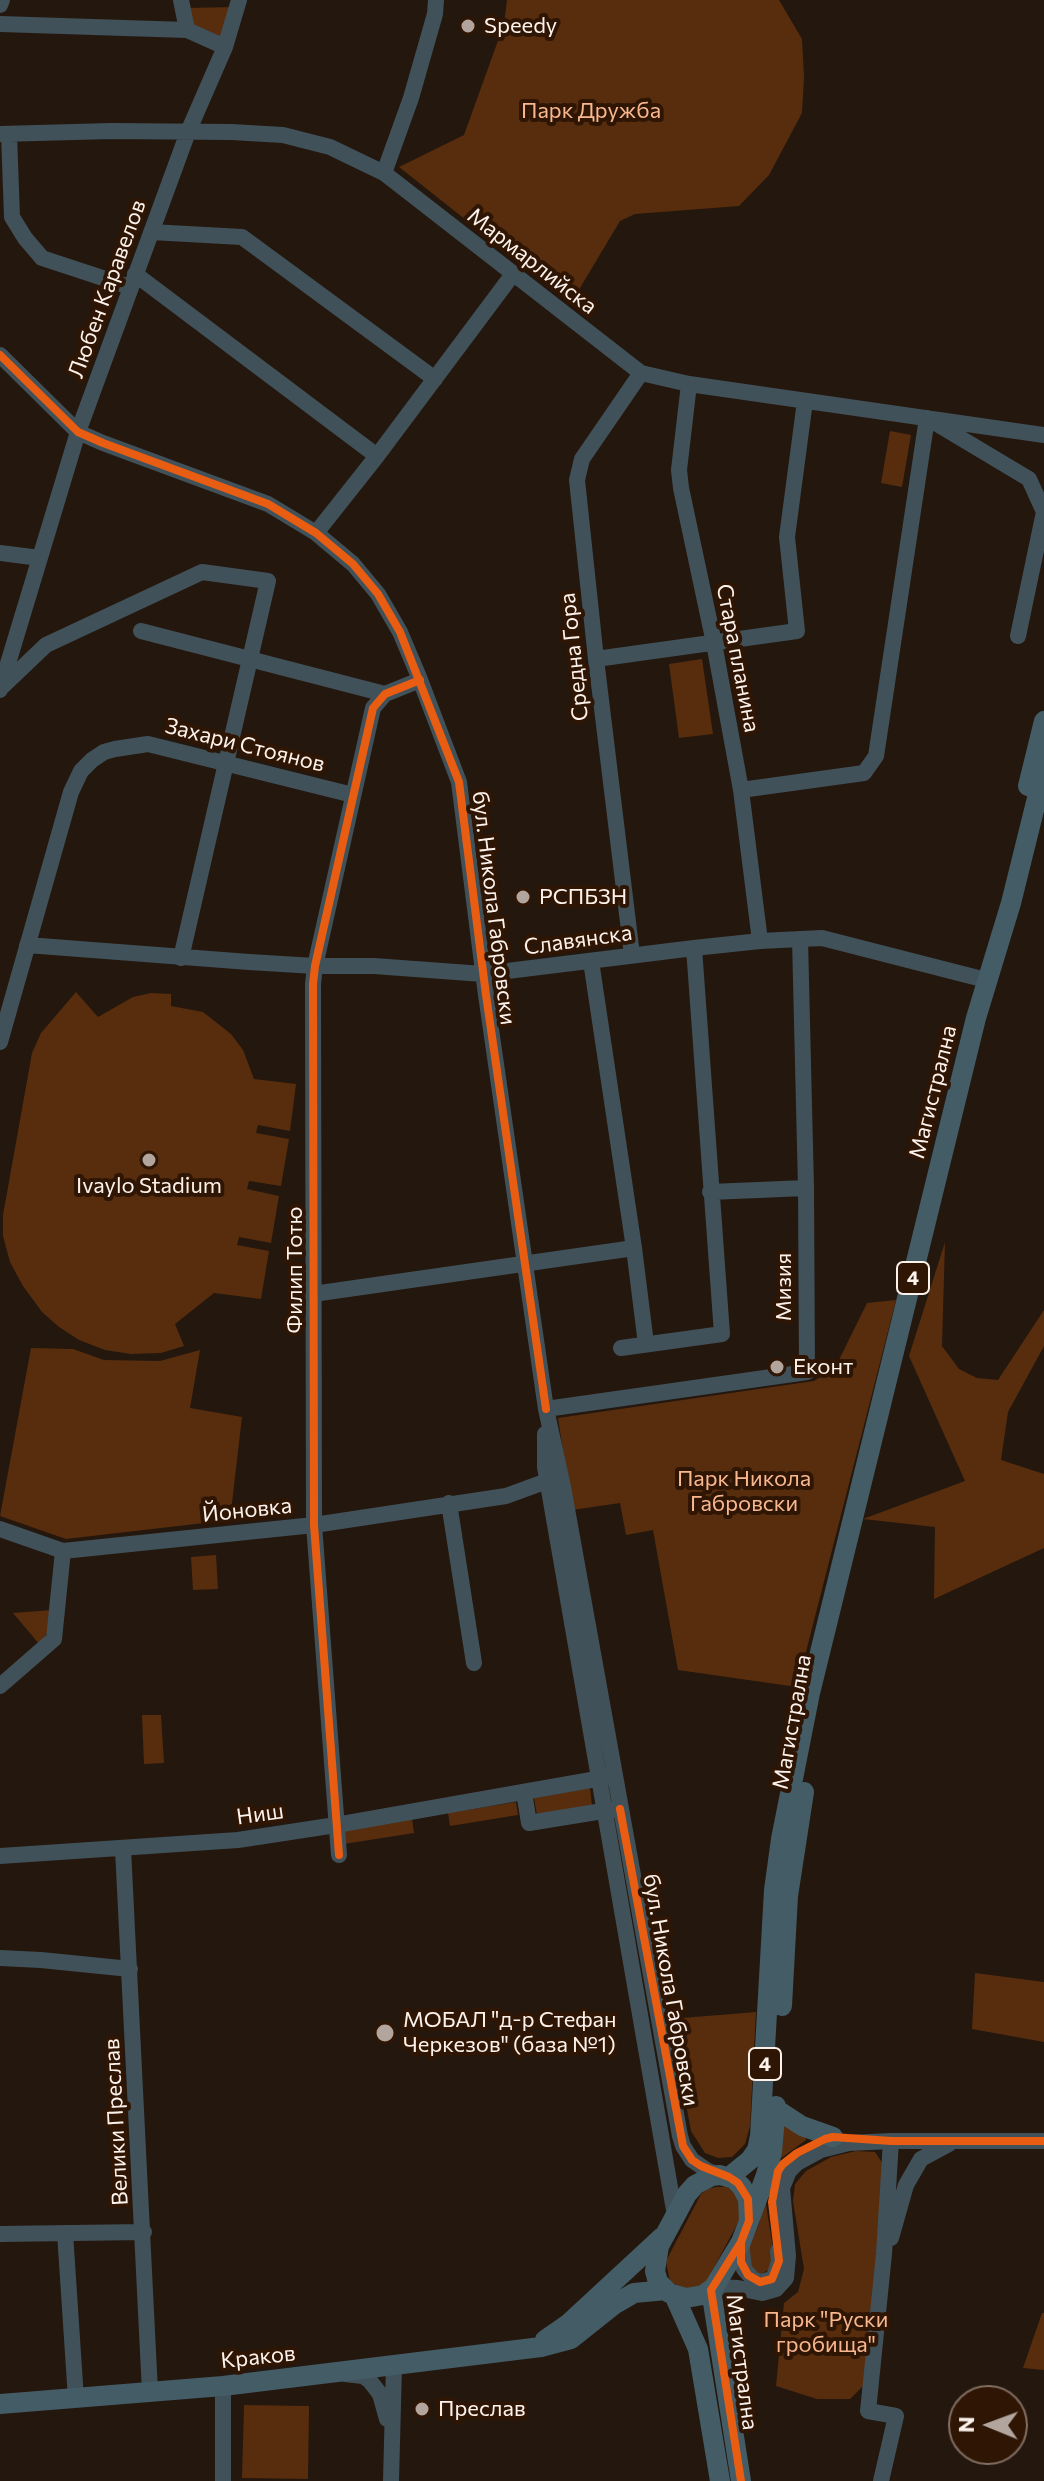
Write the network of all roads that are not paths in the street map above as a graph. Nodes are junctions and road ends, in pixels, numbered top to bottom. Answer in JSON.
{"nodes":[{"id":1,"x":181,"y":0,"type":"edge"},
{"id":2,"x":239,"y":0,"type":"edge"},
{"id":3,"x":436,"y":0,"type":"edge"},
{"id":4,"x":0,"y":24,"type":"edge"},
{"id":5,"x":187,"y":30,"type":"junction"},
{"id":6,"x":225,"y":47,"type":"junction"},
{"id":7,"x":188,"y":132,"type":"junction"},
{"id":8,"x":5,"y":134,"type":"edge"},
{"id":9,"x":384,"y":173,"type":"junction"},
{"id":10,"x":151,"y":232,"type":"junction"},
{"id":11,"x":513,"y":274,"type":"junction"},
{"id":12,"x":133,"y":281,"type":"junction"},
{"id":13,"x":0,"y":355,"type":"edge"},
{"id":14,"x":641,"y":373,"type":"junction"},
{"id":15,"x":435,"y":379,"type":"junction"},
{"id":16,"x":689,"y":384,"type":"junction"},
{"id":17,"x":805,"y":401,"type":"junction"},
{"id":18,"x":927,"y":418,"type":"junction"},
{"id":19,"x":78,"y":432,"type":"junction"},
{"id":20,"x":1044,"y":435,"type":"edge"},
{"id":21,"x":377,"y":456,"type":"junction"},
{"id":22,"x":1044,"y":512,"type":"edge"},
{"id":23,"x":316,"y":533,"type":"junction"},
{"id":24,"x":0,"y":553,"type":"edge"},
{"id":25,"x":40,"y":558,"type":"junction"},
{"id":26,"x":141,"y":631,"type":"dead end"},
{"id":27,"x":1018,"y":636,"type":"dead end"},
{"id":28,"x":714,"y":643,"type":"junction"},
{"id":29,"x":250,"y":659,"type":"junction"},
{"id":30,"x":596,"y":659,"type":"junction"},
{"id":31,"x":420,"y":680,"type":"junction"},
{"id":32,"x":0,"y":689,"type":"edge"},
{"id":33,"x":385,"y":694,"type":"junction"},
{"id":34,"x":1044,"y":721,"type":"edge"},
{"id":35,"x":226,"y":762,"type":"junction"},
{"id":36,"x":1044,"y":770,"type":"edge"},
{"id":37,"x":741,"y":790,"type":"junction"},
{"id":38,"x":353,"y":795,"type":"junction"},
{"id":39,"x":800,"y":939,"type":"junction"},
{"id":40,"x":760,"y":941,"type":"junction"},
{"id":41,"x":27,"y":945,"type":"junction"},
{"id":42,"x":694,"y":948,"type":"junction"},
{"id":43,"x":632,"y":955,"type":"junction"},
{"id":44,"x":181,"y":958,"type":"junction"},
{"id":45,"x":993,"y":958,"type":"junction"},
{"id":46,"x":591,"y":961,"type":"junction"},
{"id":47,"x":315,"y":966,"type":"junction"},
{"id":48,"x":483,"y":974,"type":"junction"},
{"id":49,"x":986,"y":980,"type":"junction"},
{"id":50,"x":0,"y":1042,"type":"edge"},
{"id":51,"x":806,"y":1188,"type":"junction"},
{"id":52,"x":710,"y":1192,"type":"junction"},
{"id":53,"x":634,"y":1248,"type":"junction"},
{"id":54,"x":525,"y":1263,"type":"junction"},
{"id":55,"x":313,"y":1294,"type":"junction"},
{"id":56,"x":646,"y":1344,"type":"junction"},
{"id":57,"x":621,"y":1348,"type":"dead end"},
{"id":58,"x":546,"y":1409,"type":"junction"},
{"id":59,"x":547,"y":1481,"type":"junction"},
{"id":60,"x":449,"y":1503,"type":"junction"},
{"id":61,"x":314,"y":1525,"type":"junction"},
{"id":62,"x":0,"y":1529,"type":"edge"},
{"id":63,"x":63,"y":1551,"type":"junction"},
{"id":64,"x":844,"y":1563,"type":"junction"},
{"id":65,"x":474,"y":1663,"type":"dead end"},
{"id":66,"x":0,"y":1686,"type":"edge"},
{"id":67,"x":606,"y":1778,"type":"junction"},
{"id":68,"x":524,"y":1792,"type":"junction"},
{"id":69,"x":612,"y":1810,"type":"junction"},
{"id":70,"x":336,"y":1825,"type":"junction"},
{"id":71,"x":123,"y":1849,"type":"junction"},
{"id":72,"x":339,"y":1855,"type":"dead end"},
{"id":73,"x":0,"y":1856,"type":"edge"},
{"id":74,"x":0,"y":1958,"type":"edge"},
{"id":75,"x":130,"y":1969,"type":"junction"},
{"id":76,"x":776,"y":2109,"type":"junction"},
{"id":77,"x":833,"y":2137,"type":"junction"},
{"id":78,"x":1043,"y":2137,"type":"edge"},
{"id":79,"x":891,"y":2141,"type":"junction"},
{"id":80,"x":911,"y":2141,"type":"junction"},
{"id":81,"x":956,"y":2142,"type":"junction"},
{"id":82,"x":724,"y":2176,"type":"junction"},
{"id":83,"x":906,"y":2185,"type":"junction"},
{"id":84,"x":749,"y":2221,"type":"junction"},
{"id":85,"x":670,"y":2225,"type":"junction"},
{"id":86,"x":144,"y":2232,"type":"junction"},
{"id":87,"x":65,"y":2233,"type":"junction"},
{"id":88,"x":0,"y":2234,"type":"edge"},
{"id":89,"x":741,"y":2242,"type":"junction"},
{"id":90,"x":884,"y":2254,"type":"junction"},
{"id":91,"x":712,"y":2289,"type":"junction"},
{"id":92,"x":670,"y":2292,"type":"junction"},
{"id":93,"x":520,"y":2350,"type":"junction"},
{"id":94,"x":394,"y":2366,"type":"junction"},
{"id":95,"x":339,"y":2373,"type":"junction"},
{"id":96,"x":223,"y":2386,"type":"junction"},
{"id":97,"x":150,"y":2392,"type":"junction"},
{"id":98,"x":76,"y":2399,"type":"junction"},
{"id":99,"x":0,"y":2404,"type":"edge"},
{"id":100,"x":392,"y":2444,"type":"junction"},
{"id":101,"x":223,"y":2481,"type":"edge"},
{"id":102,"x":391,"y":2481,"type":"edge"},
{"id":103,"x":720,"y":2481,"type":"edge"},
{"id":104,"x":741,"y":2481,"type":"edge"},
{"id":105,"x":881,"y":2481,"type":"edge"}],
"edges":[{"from":1,"to":5,"type":"street"},
{"from":2,"to":6,"type":"street","name":"Любен Каравелов"},
{"from":3,"to":9,"type":"street"},
{"from":4,"to":5,"type":"street"},
{"from":5,"to":6,"type":"street"},
{"from":6,"to":7,"type":"street","name":"Любен Каравелов"},
{"from":7,"to":8,"type":"street","name":"Мармарлийска"},
{"from":7,"to":9,"type":"street","name":"Мармарлийска"},
{"from":7,"to":10,"type":"street","name":"Любен Каравелов"},
{"from":8,"to":12,"type":"street"},
{"from":9,"to":11,"type":"street","name":"Мармарлийска"},
{"from":10,"to":12,"type":"street","name":"Любен Каравелов"},
{"from":10,"to":15,"type":"street"},
{"from":11,"to":14,"type":"street","name":"Мармарлийска"},
{"from":11,"to":15,"type":"street"},
{"from":12,"to":19,"type":"street","name":"Любен Каравелов"},
{"from":12,"to":21,"type":"street"},
{"from":13,"to":19,"type":"street","name":"бул. Никола Габровски"},
{"from":14,"to":16,"type":"street","name":"Мармарлийска"},
{"from":14,"to":30,"type":"street","name":"Средна Гора"},
{"from":15,"to":21,"type":"street"},
{"from":16,"to":17,"type":"street","name":"Мармарлийска"},
{"from":16,"to":28,"type":"street","name":"Стара планина"},
{"from":17,"to":18,"type":"street","name":"Мармарлийска"},
{"from":17,"to":28,"type":"street"},
{"from":18,"to":20,"type":"street","name":"Мармарлийска"},
{"from":18,"to":22,"type":"street"},
{"from":18,"to":37,"type":"street"},
{"from":19,"to":23,"type":"street","name":"бул. Никола Габровски"},
{"from":19,"to":25,"type":"street","name":"Любен Каравелов"},
{"from":21,"to":23,"type":"street"},
{"from":22,"to":27,"type":"street"},
{"from":23,"to":31,"type":"street","name":"бул. Никола Габровски"},
{"from":24,"to":25,"type":"street"},
{"from":25,"to":32,"type":"street","name":"Любен Каравелов"},
{"from":26,"to":29,"type":"street"},
{"from":28,"to":30,"type":"street"},
{"from":28,"to":37,"type":"street","name":"Стара планина"},
{"from":29,"to":32,"type":"street"},
{"from":29,"to":33,"type":"street"},
{"from":29,"to":35,"type":"street"},
{"from":30,"to":43,"type":"street","name":"Средна Гора"},
{"from":31,"to":33,"type":"street"},
{"from":31,"to":48,"type":"street","name":"бул. Никола Габровски"},
{"from":33,"to":38,"type":"street","name":"Филип Тотю"},
{"from":34,"to":45,"type":"main road","name":"Магистрална","number":"4"},
{"from":35,"to":38,"type":"street","name":"Захари Стоянов"},
{"from":35,"to":41,"type":"street","name":"Захари Стоянов"},
{"from":35,"to":44,"type":"street"},
{"from":36,"to":45,"type":"main road","name":"Магистрална","number":"4"},
{"from":37,"to":40,"type":"street","name":"Стара планина"},
{"from":38,"to":47,"type":"street","name":"Филип Тотю"},
{"from":39,"to":40,"type":"street","name":"Славянска"},
{"from":39,"to":49,"type":"street","name":"Славянска"},
{"from":39,"to":51,"type":"street","name":"Мизия"},
{"from":40,"to":42,"type":"street","name":"Славянска"},
{"from":41,"to":44,"type":"street","name":"Славянска"},
{"from":41,"to":50,"type":"street","name":"Захари Стоянов"},
{"from":42,"to":43,"type":"street","name":"Славянска"},
{"from":42,"to":52,"type":"street"},
{"from":43,"to":46,"type":"street","name":"Славянска"},
{"from":44,"to":47,"type":"street","name":"Славянска"},
{"from":45,"to":49,"type":"main road","name":"Магистрална","number":"4"},
{"from":46,"to":48,"type":"street","name":"Славянска"},
{"from":46,"to":53,"type":"street"},
{"from":47,"to":48,"type":"street","name":"Славянска"},
{"from":47,"to":55,"type":"street","name":"Филип Тотю"},
{"from":48,"to":54,"type":"street","name":"бул. Никола Габровски"},
{"from":49,"to":64,"type":"main road","name":"Магистрална","number":"4"},
{"from":51,"to":52,"type":"street"},
{"from":51,"to":58,"type":"street","name":"Мизия"},
{"from":52,"to":56,"type":"street"},
{"from":53,"to":54,"type":"street"},
{"from":53,"to":56,"type":"street"},
{"from":54,"to":55,"type":"street"},
{"from":54,"to":58,"type":"street","name":"бул. Никола Габровски"},
{"from":55,"to":61,"type":"street","name":"Филип Тотю"},
{"from":56,"to":57,"type":"street"},
{"from":58,"to":59,"type":"street","name":"бул. Никола Габровски"},
{"from":58,"to":67,"type":"street","name":"бул. Никола Габровски"},
{"from":59,"to":60,"type":"street","name":"Йоновка"},
{"from":59,"to":67,"type":"street","name":"бул. Никола Габровски"},
{"from":60,"to":61,"type":"street","name":"Йоновка"},
{"from":60,"to":65,"type":"street"},
{"from":61,"to":63,"type":"street","name":"Йоновка"},
{"from":61,"to":70,"type":"street","name":"Филип Тотю"},
{"from":62,"to":63,"type":"street","name":"Йоновка"},
{"from":63,"to":66,"type":"street"},
{"from":64,"to":76,"type":"main road","name":"Магистрална","number":"4"},
{"from":64,"to":82,"type":"main road","name":"Магистрална","number":"4"},
{"from":67,"to":68,"type":"street","name":"Ниш"},
{"from":67,"to":69,"type":"street","name":"бул. Никола Габровски"},
{"from":68,"to":69,"type":"street"},
{"from":68,"to":70,"type":"street","name":"Ниш"},
{"from":69,"to":82,"type":"street","name":"бул. Никола Габровски"},
{"from":69,"to":85,"type":"street","name":"бул. Никола Габровски"},
{"from":70,"to":71,"type":"street","name":"Ниш"},
{"from":70,"to":72,"type":"street","name":"Филип Тотю"},
{"from":71,"to":73,"type":"street","name":"Ниш"},
{"from":71,"to":75,"type":"street","name":"Велики Преслав"},
{"from":74,"to":75,"type":"street"},
{"from":75,"to":86,"type":"street","name":"Велики Преслав"},
{"from":76,"to":77,"type":"main road"},
{"from":76,"to":84,"type":"main road","name":"Магистрална","number":"4"},
{"from":77,"to":79,"type":"street"},
{"from":77,"to":89,"type":"street"},
{"from":78,"to":81,"type":"street"},
{"from":79,"to":80,"type":"street"},
{"from":79,"to":90,"type":"street"},
{"from":79,"to":91,"type":"street"},
{"from":80,"to":81,"type":"street"},
{"from":80,"to":83,"type":"street"},
{"from":81,"to":83,"type":"street"},
{"from":82,"to":84,"type":"main road"},
{"from":82,"to":85,"type":"main road","name":"Магистрална","number":"4"},
{"from":83,"to":90,"type":"street"},
{"from":84,"to":89,"type":"main road","name":"Магистрална","number":"4"},
{"from":85,"to":92,"type":"main road","name":"Магистрална","number":"4"},
{"from":85,"to":93,"type":"main road","name":"Краков"},
{"from":86,"to":87,"type":"street"},
{"from":86,"to":97,"type":"street","name":"Велики Преслав"},
{"from":87,"to":88,"type":"street"},
{"from":87,"to":98,"type":"street"},
{"from":89,"to":91,"type":"main road","name":"Магистрална","number":"4"},
{"from":90,"to":105,"type":"street"},
{"from":91,"to":92,"type":"main road","name":"Магистрална"},
{"from":91,"to":104,"type":"main road","name":"Магистрална"},
{"from":92,"to":93,"type":"main road","name":"Краков"},
{"from":92,"to":103,"type":"main road","name":"Магистрална","number":"4"},
{"from":93,"to":94,"type":"main road","name":"Краков"},
{"from":94,"to":95,"type":"main road","name":"Краков"},
{"from":94,"to":100,"type":"street"},
{"from":95,"to":96,"type":"main road","name":"Краков"},
{"from":95,"to":100,"type":"street"},
{"from":96,"to":97,"type":"main road","name":"Краков"},
{"from":96,"to":101,"type":"street"},
{"from":97,"to":98,"type":"main road","name":"Краков"},
{"from":98,"to":99,"type":"main road","name":"Краков"},
{"from":100,"to":102,"type":"street"}]}
